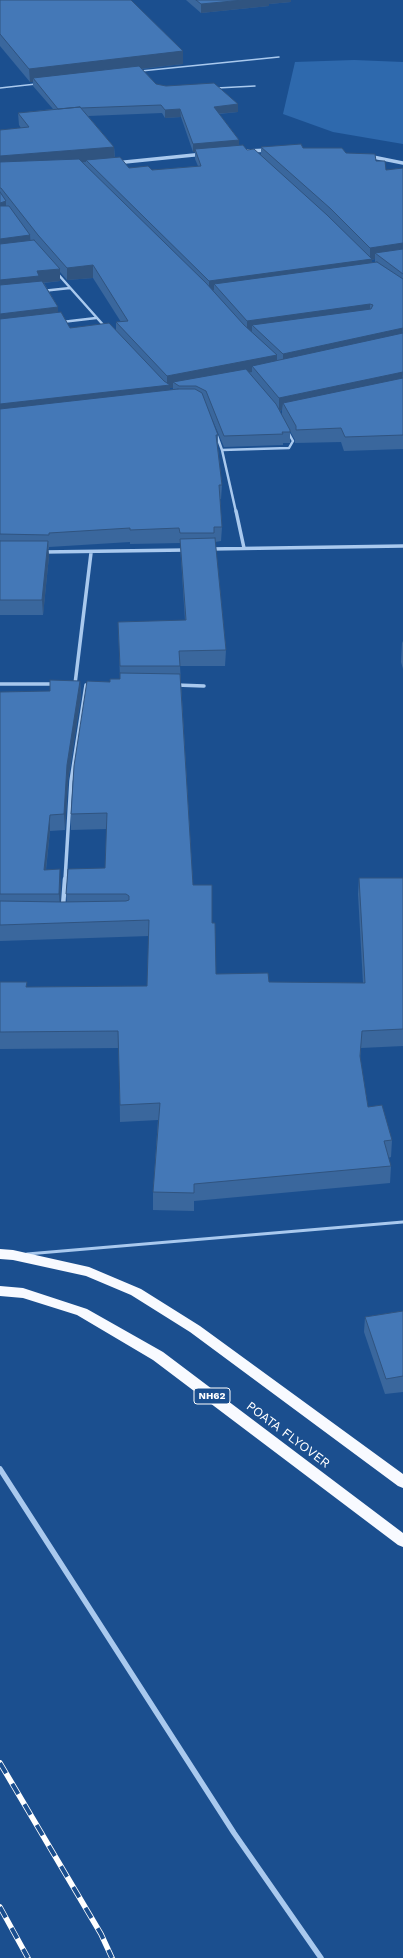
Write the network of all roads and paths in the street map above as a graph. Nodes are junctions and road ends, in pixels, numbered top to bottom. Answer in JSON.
{"nodes":[{"id":1,"x":279,"y":57,"type":"dead end"},
{"id":2,"x":182,"y":60,"type":"edge"},
{"id":3,"x":188,"y":66,"type":"junction"},
{"id":4,"x":145,"y":76,"type":"edge"},
{"id":5,"x":39,"y":84,"type":"edge"},
{"id":6,"x":255,"y":86,"type":"dead end"},
{"id":7,"x":0,"y":88,"type":"edge"},
{"id":8,"x":215,"y":89,"type":"edge"},
{"id":9,"x":248,"y":150,"type":"junction"},
{"id":10,"x":278,"y":150,"type":"edge"},
{"id":11,"x":240,"y":151,"type":"edge"},
{"id":12,"x":209,"y":154,"type":"edge"},
{"id":13,"x":253,"y":155,"type":"edge"},
{"id":14,"x":366,"y":156,"type":"edge"},
{"id":15,"x":110,"y":163,"type":"edge"},
{"id":16,"x":403,"y":163,"type":"edge"},
{"id":17,"x":55,"y":271,"type":"edge"},
{"id":18,"x":70,"y":288,"type":"junction"},
{"id":19,"x":39,"y":291,"type":"edge"},
{"id":20,"x":96,"y":318,"type":"junction"},
{"id":21,"x":59,"y":322,"type":"edge"},
{"id":22,"x":111,"y":333,"type":"edge"},
{"id":23,"x":285,"y":427,"type":"edge"},
{"id":24,"x":214,"y":431,"type":"edge"},
{"id":25,"x":222,"y":450,"type":"junction"},
{"id":26,"x":403,"y":546,"type":"edge"},
{"id":27,"x":244,"y":548,"type":"junction"},
{"id":28,"x":190,"y":550,"type":"edge"},
{"id":29,"x":206,"y":550,"type":"edge"},
{"id":30,"x":38,"y":552,"type":"edge"},
{"id":31,"x":91,"y":553,"type":"junction"},
{"id":32,"x":0,"y":684,"type":"edge"},
{"id":33,"x":60,"y":684,"type":"edge"},
{"id":34,"x":68,"y":684,"type":"edge"},
{"id":35,"x":75,"y":684,"type":"junction"},
{"id":36,"x":86,"y":685,"type":"junction"},
{"id":37,"x":94,"y":685,"type":"edge"},
{"id":38,"x":173,"y":686,"type":"edge"},
{"id":39,"x":204,"y":686,"type":"dead end"},
{"id":40,"x":63,"y":915,"type":"edge"},
{"id":41,"x":403,"y":1222,"type":"edge"},
{"id":42,"x":6,"y":1254,"type":"edge"},
{"id":43,"x":0,"y":1291,"type":"edge"},
{"id":44,"x":0,"y":1469,"type":"edge"},
{"id":45,"x":403,"y":1482,"type":"edge"},
{"id":46,"x":403,"y":1541,"type":"edge"},
{"id":47,"x":321,"y":1958,"type":"edge"}],
"edges":[{"from":1,"to":3,"type":"lane"},
{"from":2,"to":3,"type":"lane"},
{"from":3,"to":4,"type":"lane"},
{"from":5,"to":7,"type":"lane"},
{"from":6,"to":8,"type":"lane"},
{"from":9,"to":10,"type":"street"},
{"from":9,"to":11,"type":"street"},
{"from":9,"to":13,"type":"street"},
{"from":12,"to":15,"type":"street"},
{"from":14,"to":16,"type":"street"},
{"from":17,"to":18,"type":"street"},
{"from":18,"to":19,"type":"street"},
{"from":18,"to":20,"type":"street"},
{"from":20,"to":21,"type":"street"},
{"from":20,"to":22,"type":"street"},
{"from":23,"to":25,"type":"street"},
{"from":24,"to":25,"type":"street"},
{"from":25,"to":27,"type":"street"},
{"from":26,"to":27,"type":"street"},
{"from":27,"to":29,"type":"street"},
{"from":28,"to":31,"type":"street"},
{"from":30,"to":31,"type":"street"},
{"from":31,"to":35,"type":"street"},
{"from":32,"to":33,"type":"street"},
{"from":34,"to":35,"type":"street"},
{"from":35,"to":36,"type":"street"},
{"from":36,"to":37,"type":"street"},
{"from":36,"to":40,"type":"street"},
{"from":38,"to":39,"type":"street"},
{"from":41,"to":42,"type":"lane"},
{"from":42,"to":45,"type":"highway"},
{"from":43,"to":46,"type":"highway","name":"POATA FLYOVER","number":"NH62"},
{"from":44,"to":47,"type":"street"}]}
